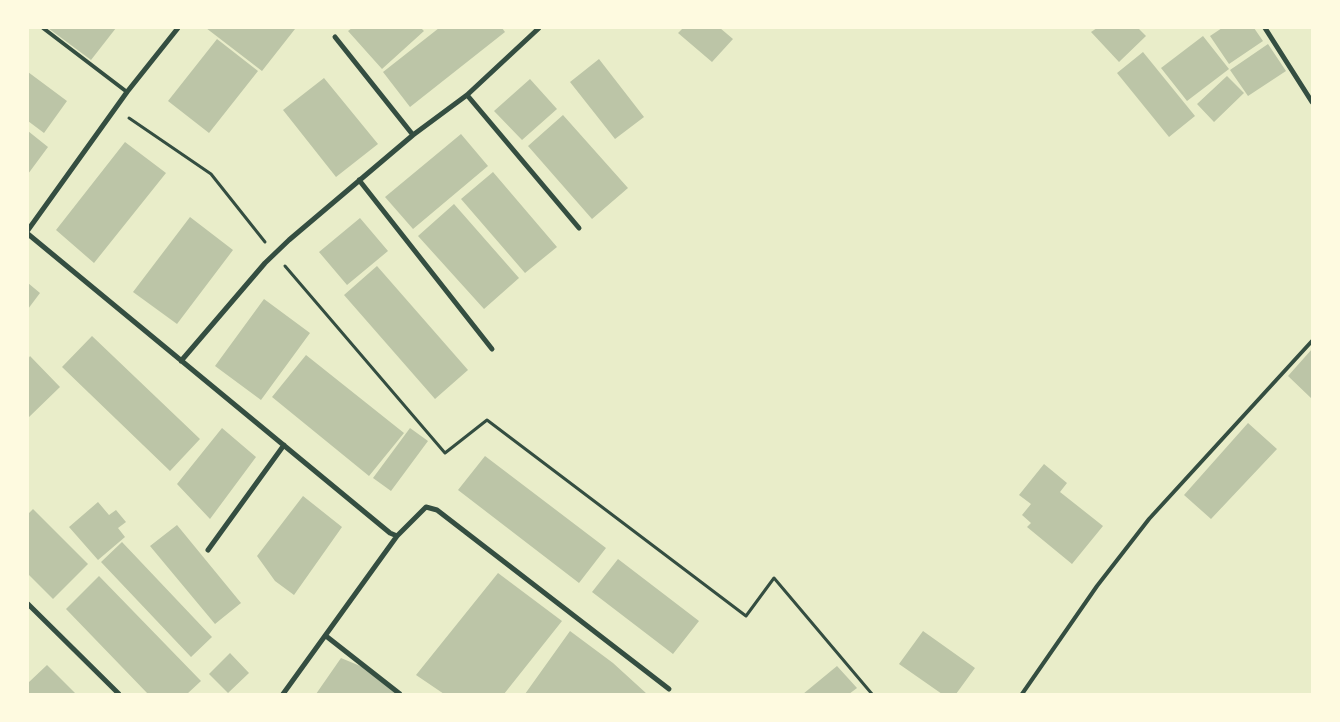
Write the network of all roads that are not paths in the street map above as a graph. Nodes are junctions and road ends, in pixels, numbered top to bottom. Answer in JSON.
{"nodes":[{"id":1,"x":43,"y":28,"type":"edge"},
{"id":2,"x":178,"y":28,"type":"edge"},
{"id":3,"x":538,"y":28,"type":"edge"},
{"id":4,"x":1265,"y":28,"type":"edge"},
{"id":5,"x":335,"y":37,"type":"dead end"},
{"id":6,"x":127,"y":92,"type":"junction"},
{"id":7,"x":467,"y":94,"type":"junction"},
{"id":8,"x":1312,"y":102,"type":"edge"},
{"id":9,"x":413,"y":135,"type":"junction"},
{"id":10,"x":359,"y":180,"type":"junction"},
{"id":11,"x":579,"y":228,"type":"dead end"},
{"id":12,"x":28,"y":232,"type":"edge"},
{"id":13,"x":1312,"y":341,"type":"edge"},
{"id":14,"x":492,"y":349,"type":"dead end"},
{"id":15,"x":182,"y":361,"type":"junction"},
{"id":16,"x":284,"y":445,"type":"junction"},
{"id":17,"x":397,"y":536,"type":"junction"},
{"id":18,"x":208,"y":550,"type":"dead end"},
{"id":19,"x":28,"y":604,"type":"edge"},
{"id":20,"x":326,"y":636,"type":"junction"},
{"id":21,"x":669,"y":689,"type":"dead end"},
{"id":22,"x":118,"y":694,"type":"edge"},
{"id":23,"x":283,"y":694,"type":"edge"},
{"id":24,"x":400,"y":694,"type":"edge"},
{"id":25,"x":1022,"y":694,"type":"edge"}],
"edges":[{"from":1,"to":6,"type":"lane"},
{"from":2,"to":6,"type":"street"},
{"from":3,"to":7,"type":"street"},
{"from":4,"to":8,"type":"street"},
{"from":5,"to":9,"type":"street"},
{"from":6,"to":12,"type":"street"},
{"from":7,"to":9,"type":"street"},
{"from":7,"to":11,"type":"street"},
{"from":9,"to":10,"type":"street"},
{"from":10,"to":14,"type":"street"},
{"from":10,"to":15,"type":"street"},
{"from":12,"to":15,"type":"street"},
{"from":13,"to":25,"type":"lane"},
{"from":15,"to":16,"type":"street"},
{"from":16,"to":17,"type":"street"},
{"from":16,"to":18,"type":"street"},
{"from":17,"to":20,"type":"street"},
{"from":17,"to":21,"type":"street"},
{"from":19,"to":22,"type":"street"},
{"from":20,"to":23,"type":"street"},
{"from":20,"to":24,"type":"street"}]}
